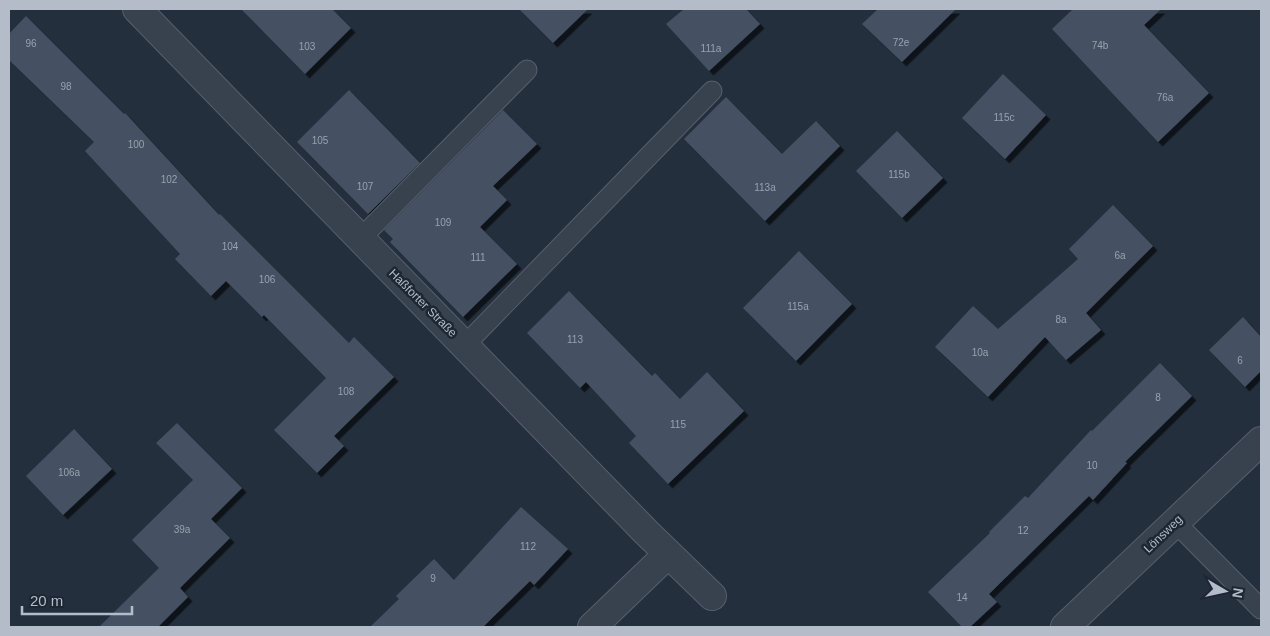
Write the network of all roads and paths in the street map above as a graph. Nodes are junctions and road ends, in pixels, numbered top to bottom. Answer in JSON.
{"nodes":[{"id":1,"x":136,"y":9,"type":"edge"},
{"id":2,"x":527,"y":70,"type":"dead end"},
{"id":3,"x":712,"y":92,"type":"dead end"},
{"id":4,"x":360,"y":239,"type":"junction"},
{"id":5,"x":465,"y":345,"type":"junction"},
{"id":6,"x":1261,"y":441,"type":"edge"},
{"id":7,"x":1175,"y":522,"type":"junction"},
{"id":8,"x":668,"y":554,"type":"junction"},
{"id":9,"x":712,"y":596,"type":"dead end"},
{"id":10,"x":1261,"y":610,"type":"edge"},
{"id":11,"x":592,"y":627,"type":"edge"},
{"id":12,"x":1065,"y":627,"type":"edge"}],
"edges":[{"from":1,"to":4,"type":"street","name":"Haßforter Straße"},
{"from":2,"to":4,"type":"lane"},
{"from":3,"to":5,"type":"lane"},
{"from":4,"to":5,"type":"street","name":"Haßforter Straße"},
{"from":5,"to":8,"type":"street","name":"Haßforter Straße"},
{"from":6,"to":7,"type":"street","name":"Lönsweg"},
{"from":7,"to":10,"type":"lane"},
{"from":7,"to":12,"type":"street","name":"Lönsweg"},
{"from":8,"to":9,"type":"street","name":"Haßforter Straße"},
{"from":8,"to":11,"type":"street"}]}
